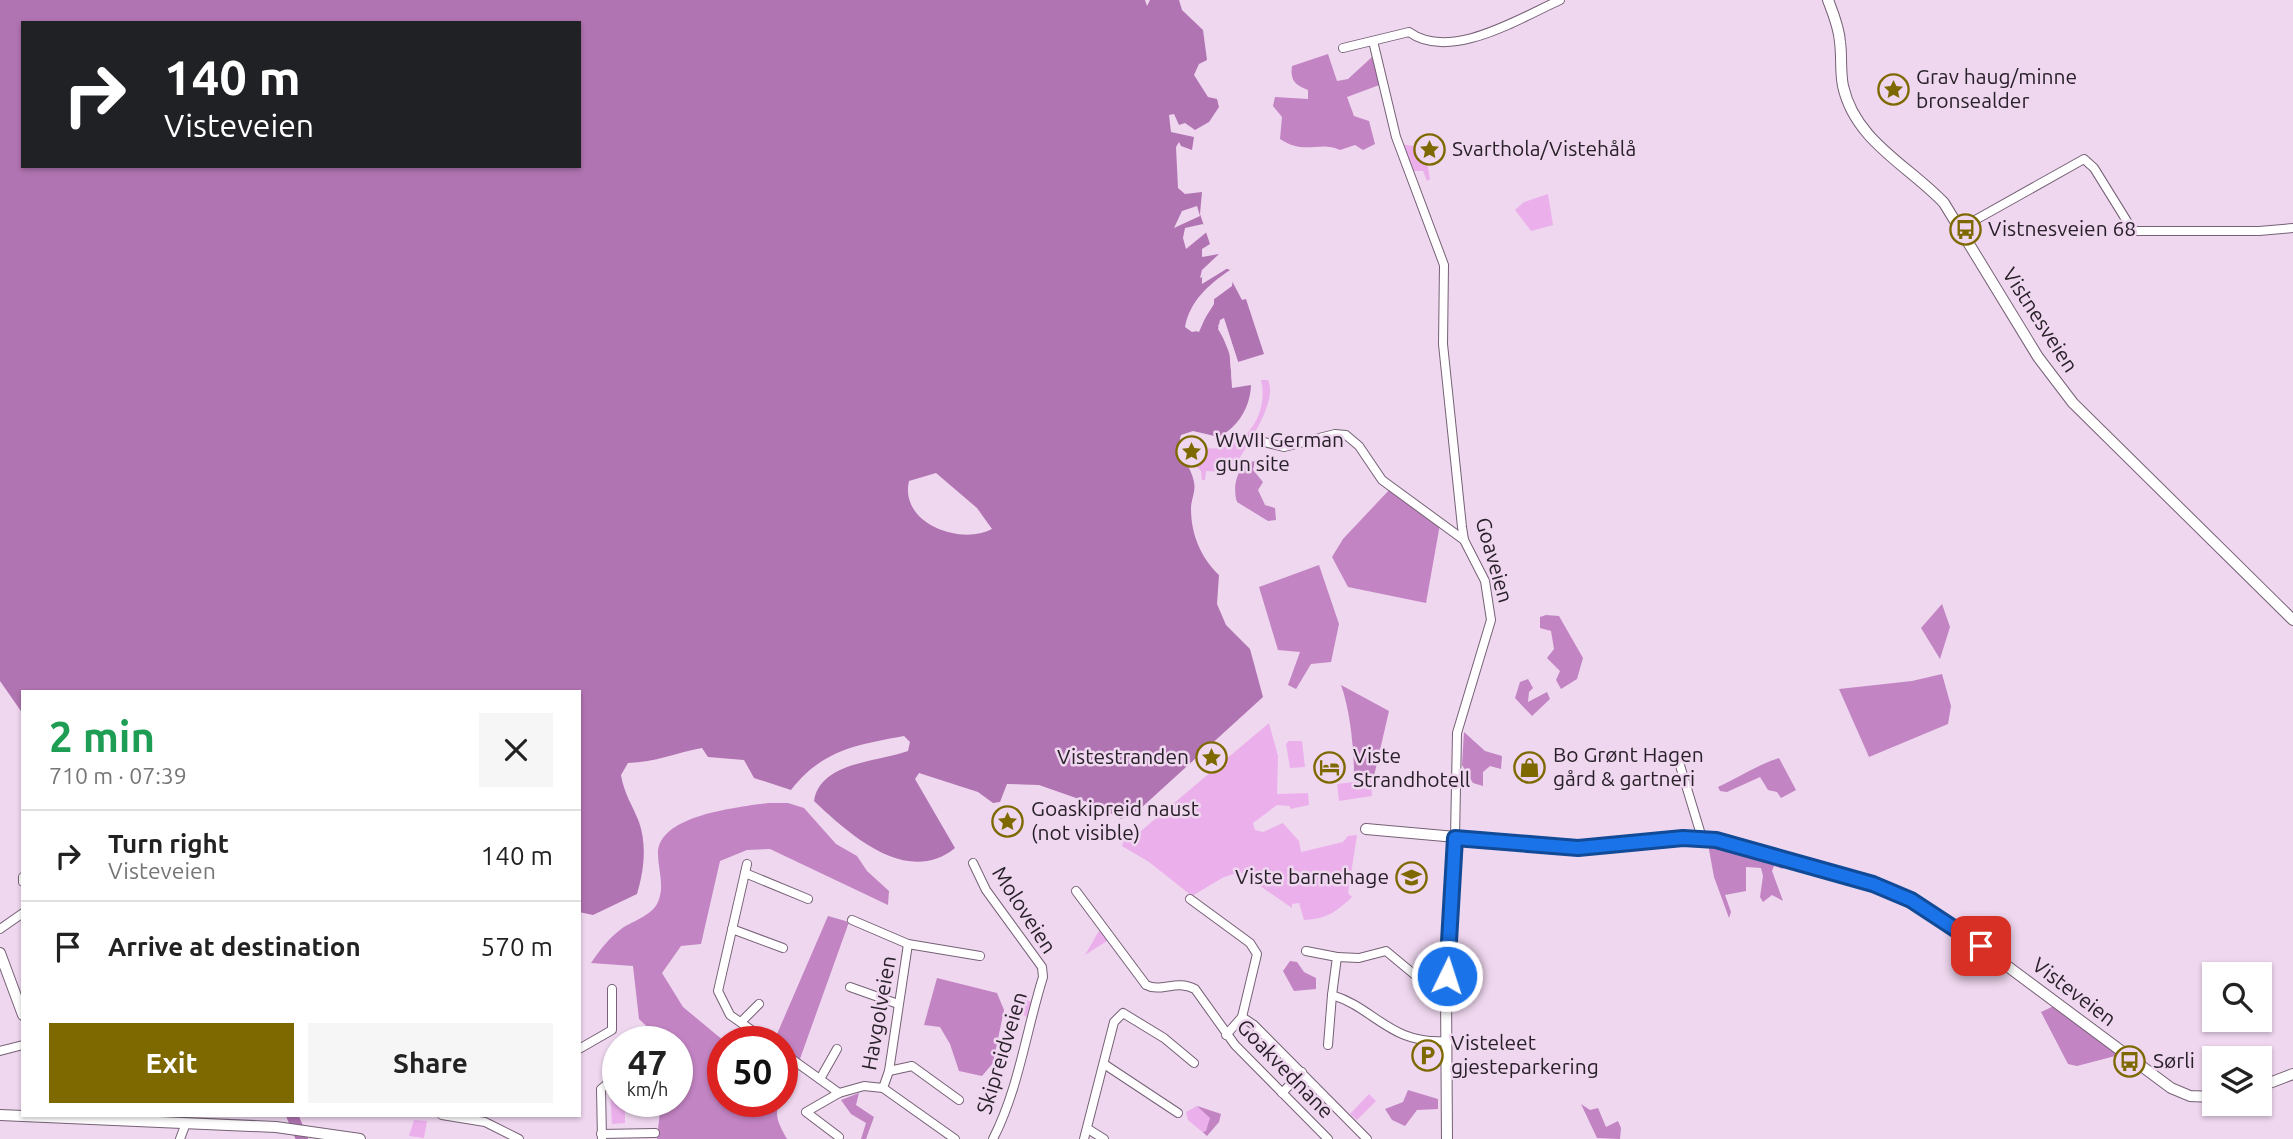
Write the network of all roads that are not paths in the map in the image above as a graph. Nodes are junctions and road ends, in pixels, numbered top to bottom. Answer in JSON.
{"nodes":[{"id":1,"x":1560,"y":0,"type":"edge"},
{"id":2,"x":1828,"y":0,"type":"edge"},
{"id":3,"x":1373,"y":41,"type":"junction"},
{"id":4,"x":1343,"y":48,"type":"dead end"},
{"id":5,"x":1961,"y":228,"type":"junction"},
{"id":6,"x":2293,"y":228,"type":"edge"},
{"id":7,"x":1252,"y":439,"type":"dead end"},
{"id":8,"x":1464,"y":540,"type":"junction"},
{"id":9,"x":2293,"y":620,"type":"edge"},
{"id":10,"x":1679,"y":762,"type":"dead end"},
{"id":11,"x":1366,"y":829,"type":"dead end"},
{"id":12,"x":1455,"y":838,"type":"junction"},
{"id":13,"x":1702,"y":838,"type":"junction"},
{"id":14,"x":973,"y":863,"type":"dead end"},
{"id":15,"x":1076,"y":891,"type":"dead end"},
{"id":16,"x":808,"y":899,"type":"dead end"},
{"id":17,"x":1190,"y":899,"type":"dead end"},
{"id":18,"x":21,"y":914,"type":"edge"},
{"id":19,"x":852,"y":920,"type":"dead end"},
{"id":20,"x":0,"y":929,"type":"edge"},
{"id":21,"x":732,"y":929,"type":"junction"},
{"id":22,"x":908,"y":944,"type":"junction"},
{"id":23,"x":783,"y":948,"type":"dead end"},
{"id":24,"x":1306,"y":951,"type":"dead end"},
{"id":25,"x":0,"y":953,"type":"edge"},
{"id":26,"x":980,"y":956,"type":"dead end"},
{"id":27,"x":1336,"y":957,"type":"junction"},
{"id":28,"x":3,"y":966,"type":"edge"},
{"id":29,"x":1043,"y":977,"type":"joint"},
{"id":30,"x":850,"y":987,"type":"dead end"},
{"id":31,"x":612,"y":989,"type":"dead end"},
{"id":32,"x":1332,"y":995,"type":"junction"},
{"id":33,"x":1438,"y":995,"type":"dead end"},
{"id":34,"x":760,"y":1004,"type":"dead end"},
{"id":35,"x":898,"y":1004,"type":"junction"},
{"id":36,"x":21,"y":1010,"type":"edge"},
{"id":37,"x":1242,"y":1017,"type":"junction"},
{"id":38,"x":741,"y":1022,"type":"junction"},
{"id":39,"x":746,"y":1026,"type":"edge"},
{"id":40,"x":1226,"y":1035,"type":"junction"},
{"id":41,"x":1447,"y":1041,"type":"junction"},
{"id":42,"x":1328,"y":1045,"type":"dead end"},
{"id":43,"x":21,"y":1046,"type":"edge"},
{"id":44,"x":581,"y":1048,"type":"edge"},
{"id":45,"x":837,"y":1049,"type":"dead end"},
{"id":46,"x":0,"y":1051,"type":"edge"},
{"id":47,"x":798,"y":1063,"type":"edge"},
{"id":48,"x":1195,"y":1063,"type":"dead end"},
{"id":49,"x":1104,"y":1064,"type":"junction"},
{"id":50,"x":889,"y":1072,"type":"junction"},
{"id":51,"x":1302,"y":1072,"type":"junction"},
{"id":52,"x":2293,"y":1074,"type":"edge"},
{"id":53,"x":820,"y":1079,"type":"junction"},
{"id":54,"x":2272,"y":1082,"type":"edge"},
{"id":55,"x":602,"y":1088,"type":"edge"},
{"id":56,"x":883,"y":1088,"type":"junction"},
{"id":57,"x":839,"y":1093,"type":"junction"},
{"id":58,"x":1282,"y":1093,"type":"junction"},
{"id":59,"x":2202,"y":1096,"type":"edge"},
{"id":60,"x":959,"y":1100,"type":"dead end"},
{"id":61,"x":1178,"y":1113,"type":"dead end"},
{"id":62,"x":0,"y":1115,"type":"edge"},
{"id":63,"x":21,"y":1116,"type":"edge"},
{"id":64,"x":57,"y":1117,"type":"edge"},
{"id":65,"x":481,"y":1118,"type":"edge"},
{"id":66,"x":186,"y":1123,"type":"junction"},
{"id":67,"x":1088,"y":1129,"type":"junction"},
{"id":68,"x":655,"y":1133,"type":"dead end"},
{"id":69,"x":601,"y":1137,"type":"edge"},
{"id":70,"x":839,"y":1137,"type":"dead end"},
{"id":71,"x":180,"y":1139,"type":"edge"},
{"id":72,"x":360,"y":1139,"type":"edge"},
{"id":73,"x":519,"y":1139,"type":"edge"},
{"id":74,"x":955,"y":1139,"type":"edge"},
{"id":75,"x":993,"y":1139,"type":"edge"},
{"id":76,"x":1084,"y":1139,"type":"edge"},
{"id":77,"x":1104,"y":1139,"type":"edge"},
{"id":78,"x":1328,"y":1139,"type":"edge"},
{"id":79,"x":1367,"y":1139,"type":"edge"},
{"id":80,"x":1447,"y":1139,"type":"edge"}],
"edges":[{"from":1,"to":3,"type":"street"},
{"from":2,"to":5,"type":"main road","name":"Vistnesveien"},
{"from":3,"to":4,"type":"street"},
{"from":3,"to":8,"type":"street","name":"Goaveien"},
{"from":5,"to":6,"type":"street"},
{"from":5,"to":9,"type":"main road","name":"Vistnesveien"},
{"from":7,"to":8,"type":"street"},
{"from":8,"to":12,"type":"street","name":"Goaveien"},
{"from":10,"to":13,"type":"street"},
{"from":11,"to":12,"type":"main road","name":"Visteveien"},
{"from":12,"to":13,"type":"main road","name":"Visteveien"},
{"from":12,"to":41,"type":"main road","name":"Goaveien"},
{"from":13,"to":59,"type":"main road","name":"Visteveien"},
{"from":14,"to":29,"type":"street","name":"Moloveien"},
{"from":15,"to":40,"type":"street","name":"Goakvednane"},
{"from":16,"to":21,"type":"street"},
{"from":17,"to":37,"type":"street"},
{"from":18,"to":20,"type":"street"},
{"from":19,"to":22,"type":"street"},
{"from":21,"to":23,"type":"street"},
{"from":21,"to":38,"type":"street"},
{"from":22,"to":26,"type":"street"},
{"from":22,"to":35,"type":"street","name":"Havgolveien"},
{"from":24,"to":27,"type":"street"},
{"from":25,"to":28,"type":"main road"},
{"from":27,"to":32,"type":"street"},
{"from":27,"to":33,"type":"street"},
{"from":28,"to":36,"type":"main road"},
{"from":29,"to":75,"type":"street","name":"Skipreidveien"},
{"from":30,"to":35,"type":"street"},
{"from":31,"to":44,"type":"street"},
{"from":32,"to":41,"type":"street"},
{"from":32,"to":42,"type":"street"},
{"from":34,"to":38,"type":"street"},
{"from":35,"to":50,"type":"street","name":"Havgolveien"},
{"from":37,"to":40,"type":"street"},
{"from":37,"to":51,"type":"street"},
{"from":38,"to":39,"type":"street"},
{"from":40,"to":58,"type":"street","name":"Goakvednane"},
{"from":41,"to":80,"type":"main road","name":"Goaveien"},
{"from":43,"to":46,"type":"street"},
{"from":45,"to":53,"type":"street"},
{"from":47,"to":53,"type":"street"},
{"from":48,"to":49,"type":"street"},
{"from":49,"to":61,"type":"street"},
{"from":49,"to":67,"type":"street"},
{"from":50,"to":56,"type":"street","name":"Havgolveien"},
{"from":50,"to":60,"type":"street"},
{"from":51,"to":58,"type":"street"},
{"from":51,"to":79,"type":"street"},
{"from":52,"to":54,"type":"main road"},
{"from":53,"to":57,"type":"street"},
{"from":55,"to":69,"type":"street"},
{"from":56,"to":57,"type":"street"},
{"from":56,"to":74,"type":"street"},
{"from":57,"to":70,"type":"street"},
{"from":58,"to":78,"type":"street","name":"Goakvednane"},
{"from":62,"to":63,"type":"main road"},
{"from":64,"to":66,"type":"main road"},
{"from":65,"to":73,"type":"street"},
{"from":66,"to":71,"type":"street"},
{"from":66,"to":72,"type":"main road"},
{"from":67,"to":76,"type":"street"},
{"from":67,"to":77,"type":"street"},
{"from":68,"to":69,"type":"street"}]}
